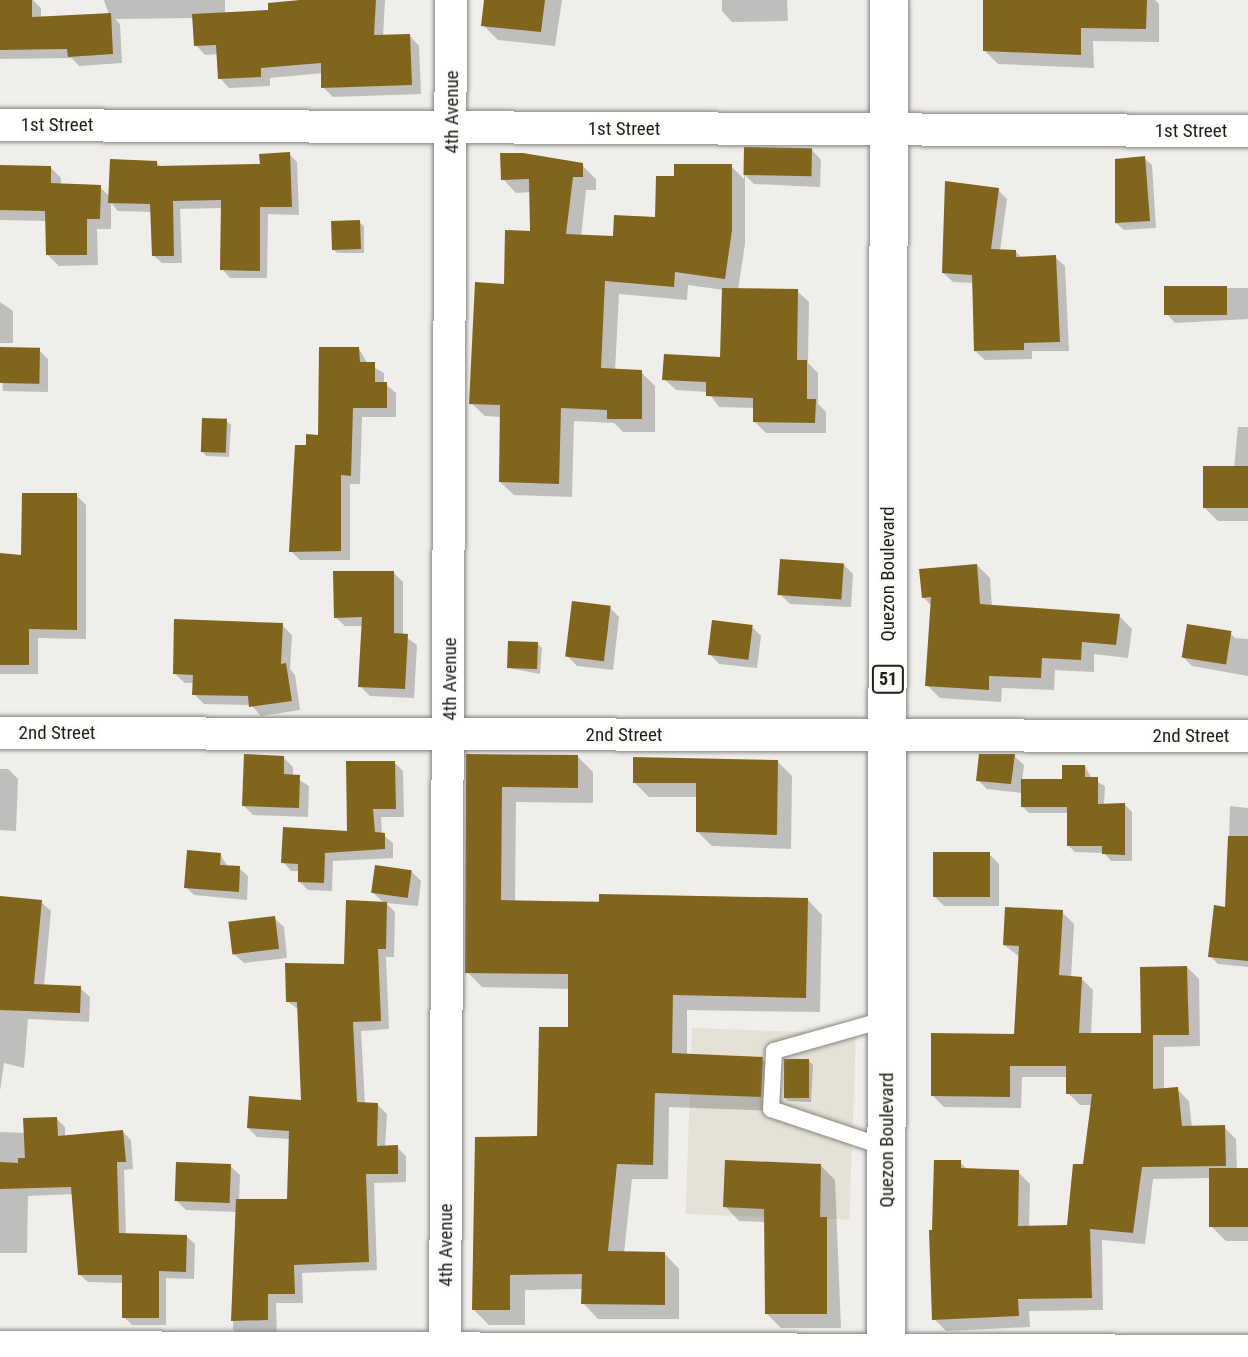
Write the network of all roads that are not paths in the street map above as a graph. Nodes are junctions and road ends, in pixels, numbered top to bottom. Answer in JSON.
{"nodes":[{"id":1,"x":451,"y":0,"type":"edge"},
{"id":2,"x":889,"y":0,"type":"edge"},
{"id":3,"x":0,"y":125,"type":"edge"},
{"id":4,"x":453,"y":127,"type":"junction"},
{"id":5,"x":889,"y":130,"type":"junction"},
{"id":6,"x":1248,"y":131,"type":"edge"},
{"id":7,"x":0,"y":733,"type":"edge"},
{"id":8,"x":450,"y":734,"type":"junction"},
{"id":9,"x":888,"y":735,"type":"junction"},
{"id":10,"x":1248,"y":736,"type":"edge"},
{"id":11,"x":887,"y":1019,"type":"junction"},
{"id":12,"x":887,"y":1148,"type":"junction"},
{"id":13,"x":0,"y":1347,"type":"edge"},
{"id":14,"x":1248,"y":1351,"type":"edge"},
{"id":15,"x":48,"y":1352,"type":"edge"},
{"id":16,"x":197,"y":1353,"type":"edge"},
{"id":17,"x":445,"y":1353,"type":"edge"},
{"id":18,"x":886,"y":1355,"type":"edge"}],
"edges":[{"from":1,"to":4,"type":"street","name":"4th Avenue"},
{"from":2,"to":5,"type":"highway","name":"Quezon Boulevard","number":"51"},
{"from":3,"to":4,"type":"street","name":"1st Street"},
{"from":4,"to":5,"type":"street","name":"1st Street"},
{"from":4,"to":8,"type":"street","name":"4th Avenue"},
{"from":5,"to":6,"type":"street","name":"1st Street"},
{"from":5,"to":9,"type":"highway","name":"Quezon Boulevard","number":"51"},
{"from":7,"to":8,"type":"street","name":"2nd Street"},
{"from":8,"to":9,"type":"street","name":"2nd Street"},
{"from":8,"to":17,"type":"street","name":"4th Avenue"},
{"from":9,"to":10,"type":"street","name":"2nd Street"},
{"from":9,"to":11,"type":"highway","name":"Quezon Boulevard","number":"51"},
{"from":11,"to":12,"type":"highway","name":"Quezon Boulevard","number":"51"},
{"from":11,"to":12,"type":"lane"},
{"from":12,"to":18,"type":"highway","name":"Quezon Boulevard","number":"51"},
{"from":13,"to":15,"type":"street"},
{"from":14,"to":18,"type":"street"},
{"from":15,"to":16,"type":"street"},
{"from":16,"to":17,"type":"street"},
{"from":17,"to":18,"type":"street"}]}
